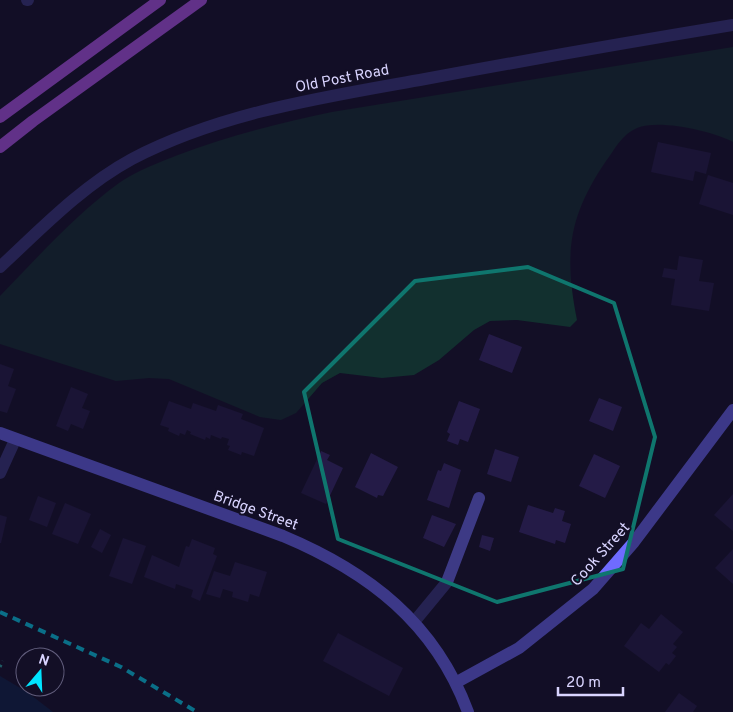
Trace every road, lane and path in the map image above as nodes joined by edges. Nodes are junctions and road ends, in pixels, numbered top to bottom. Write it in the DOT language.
graph roads {
  1 [pos="160,0"];
  2 [pos="201,0"];
  3 [pos="733,25"];
  4 [pos="0,117"];
  5 [pos="0,148"];
  6 [pos="0,267"];
  7 [pos="733,410"];
  8 [pos="0,433"];
  9 [pos="15,440"];
  10 [pos="0,473"];
  11 [pos="479,498"];
  12 [pos="414,622"];
  13 [pos="3,661"];
  14 [pos="0,666"];
  15 [pos="457,682"];
  16 [pos="468,712"];
  1 -- 4 [label="main road"];
  2 -- 5 [label="main road"];
  3 -- 6 [label="street, Old Post Road"];
  7 -- 15 [label="street, Cook Street"];
  8 -- 9 [label="street, Bridge Street"];
  9 -- 10 [label="street"];
  9 -- 12 [label="street, Bridge Street"];
  11 -- 12 [label="street"];
  12 -- 15 [label="street, Bridge Street"];
  13 -- 14 [label="path"];
  15 -- 16 [label="street, Bridge Street"];
}
